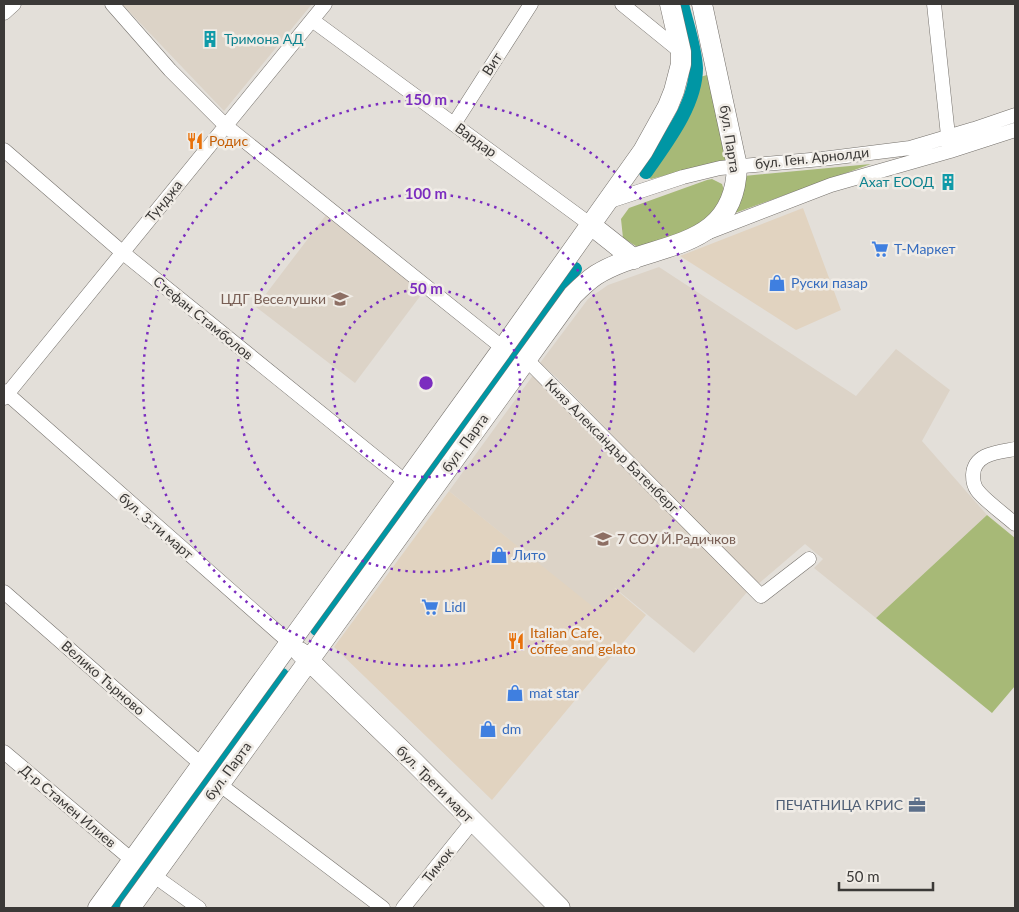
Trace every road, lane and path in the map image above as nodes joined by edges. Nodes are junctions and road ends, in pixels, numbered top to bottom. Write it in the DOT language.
graph roads {
  1 [pos="14,4"];
  2 [pos="112,4"];
  3 [pos="325,4"];
  4 [pos="531,4"];
  5 [pos="622,4"];
  6 [pos="670,4"];
  7 [pos="702,4"];
  8 [pos="934,4"];
  9 [pos="4,13"];
  10 [pos="312,20"];
  11 [pos="681,52"];
  12 [pos="1015,115"];
  13 [pos="454,124"];
  14 [pos="226,126"];
  15 [pos="1015,130"];
  16 [pos="947,138"];
  17 [pos="4,150"];
  18 [pos="950,151"];
  19 [pos="737,166"];
  20 [pos="608,202"];
  21 [pos="591,225"];
  22 [pos="701,235"];
  23 [pos="616,243"];
  24 [pos="122,252"];
  25 [pos="634,259"];
  26 [pos="503,348"];
  27 [pos="526,359"];
  28 [pos="5,394"];
  29 [pos="1015,449"];
  30 [pos="406,482"];
  31 [pos="1015,524"];
  32 [pos="809,559"];
  33 [pos="4,592"];
  34 [pos="289,642"];
  35 [pos="308,661"];
  36 [pos="4,752"];
  37 [pos="201,764"];
  38 [pos="219,784"];
  39 [pos="473,821"];
  40 [pos="132,860"];
  41 [pos="154,875"];
  42 [pos="98,908"];
  43 [pos="130,908"];
  44 [pos="199,908"];
  45 [pos="383,908"];
  46 [pos="403,908"];
  47 [pos="560,908"];
  1 -- 9 [label="street"];
  2 -- 14 [label="street"];
  3 -- 10 [label="street, Тунджа"];
  4 -- 13 [label="street, Вит"];
  5 -- 11 [label="street"];
  6 -- 11 [label="main road, бул. Парта"];
  7 -- 19 [label="main road, бул. Парта"];
  8 -- 16 [label="street"];
  10 -- 13 [label="street, Вардар"];
  10 -- 14 [label="street, Тунджа"];
  11 -- 20 [label="main road, бул. Парта"];
  12 -- 16 [label="street, бул. Ген. Арнолди"];
  13 -- 21 [label="street, Вардар"];
  14 -- 24 [label="street, Тунджа"];
  14 -- 26 [label="street"];
  15 -- 18 [label="street, бул. Ген. Арнолди"];
  16 -- 18 [label="street"];
  16 -- 19 [label="street, бул. Ген. Арнолди"];
  17 -- 24 [label="street, Стефан Стамболов"];
  18 -- 22 [label="street, бул. Ген. Арнолди"];
  19 -- 20 [label="street, бул. Ген. Арнолди"];
  19 -- 22 [label="main road, бул. Парта"];
  20 -- 21 [label="main road, бул. Парта"];
  20 -- 23 [label="main road"];
  21 -- 23 [label="main road"];
  21 -- 26 [label="main road, бул. Парта"];
  22 -- 25 [label="main road, бул. Парта"];
  23 -- 25 [label="main road"];
  24 -- 28 [label="street, Тунджа"];
  24 -- 30 [label="street, Стефан Стамболов"];
  25 -- 27 [label="main road, бул. Парта"];
  26 -- 30 [label="main road, бул. Парта"];
  27 -- 32 [label="street, Княз Александър Батенберг"];
  27 -- 35 [label="main road, бул. Парта"];
  28 -- 34 [label="street, бул. 3-ти март"];
  29 -- 31 [label="street"];
  30 -- 34 [label="main road, бул. Парта"];
  33 -- 37 [label="street, Велико Търново"];
  34 -- 35 [label="main road, бул. 3-ти март"];
  34 -- 37 [label="main road, бул. Парта"];
  35 -- 38 [label="main road, бул. Парта"];
  35 -- 39 [label="main road, бул. Трети март"];
  36 -- 40 [label="street, Д-р Стамен Илиев"];
  37 -- 40 [label="main road, бул. Парта"];
  38 -- 41 [label="main road, бул. Парта"];
  38 -- 45 [label="street"];
  39 -- 46 [label="street, Тимок"];
  39 -- 47 [label="main road, бул. Трети март"];
  40 -- 42 [label="main road, бул. Парта"];
  41 -- 43 [label="main road, бул. Парта"];
  41 -- 44 [label="street"];
}
